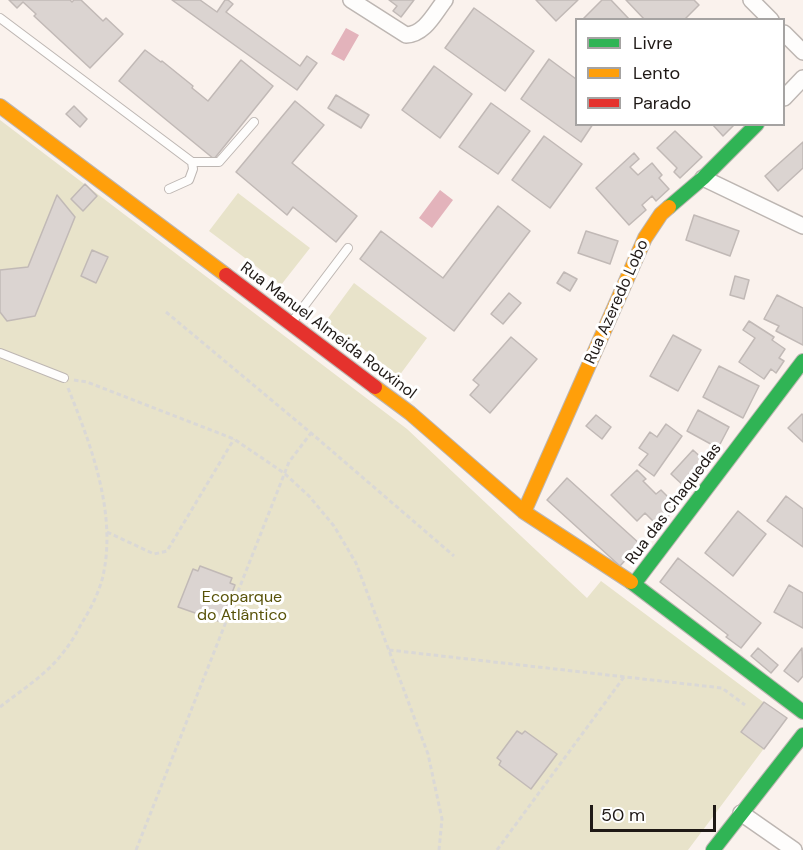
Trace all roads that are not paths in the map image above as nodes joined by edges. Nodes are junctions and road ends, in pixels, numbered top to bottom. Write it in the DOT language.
graph roads {
  1 [pos="351,0"];
  2 [pos="445,0"];
  3 [pos="751,0"];
  4 [pos="0,18"];
  5 [pos="769,18"];
  6 [pos="785,35"];
  7 [pos="803,52"];
  8 [pos="803,78"];
  9 [pos="785,96"];
  10 [pos="0,106"];
  11 [pos="254,122"];
  12 [pos="755,126"];
  13 [pos="192,162"];
  14 [pos="703,178"];
  15 [pos="169,189"];
  16 [pos="803,226"];
  17 [pos="348,248"];
  18 [pos="291,324"];
  19 [pos="0,353"];
  20 [pos="803,361"];
  21 [pos="64,378"];
  22 [pos="524,512"];
  23 [pos="634,584"];
  24 [pos="803,712"];
  25 [pos="803,735"];
  26 [pos="741,813"];
  27 [pos="713,850"];
  28 [pos="794,850"];
  1 -- 2 [label="street"];
  3 -- 5 [label="street"];
  4 -- 13 [label="lane"];
  6 -- 7 [label="street"];
  8 -- 9 [label="street"];
  10 -- 18 [label="street, Rua Manuel Almeida Rouxinol"];
  11 -- 13 [label="lane"];
  12 -- 14 [label="street, Rua Azeredo Lobo"];
  13 -- 15 [label="lane"];
  14 -- 16 [label="street"];
  14 -- 22 [label="street, Rua Azeredo Lobo"];
  17 -- 18 [label="lane"];
  18 -- 22 [label="street, Rua Manuel Almeida Rouxinol"];
  19 -- 21 [label="lane"];
  20 -- 23 [label="street, Rua das Chaquedas"];
  22 -- 23 [label="street, Rua Manuel Almeida Rouxinol"];
  23 -- 24 [label="street, Rua das Chaquedas"];
  25 -- 26 [label="street"];
  26 -- 27 [label="street"];
  26 -- 28 [label="street"];
}
